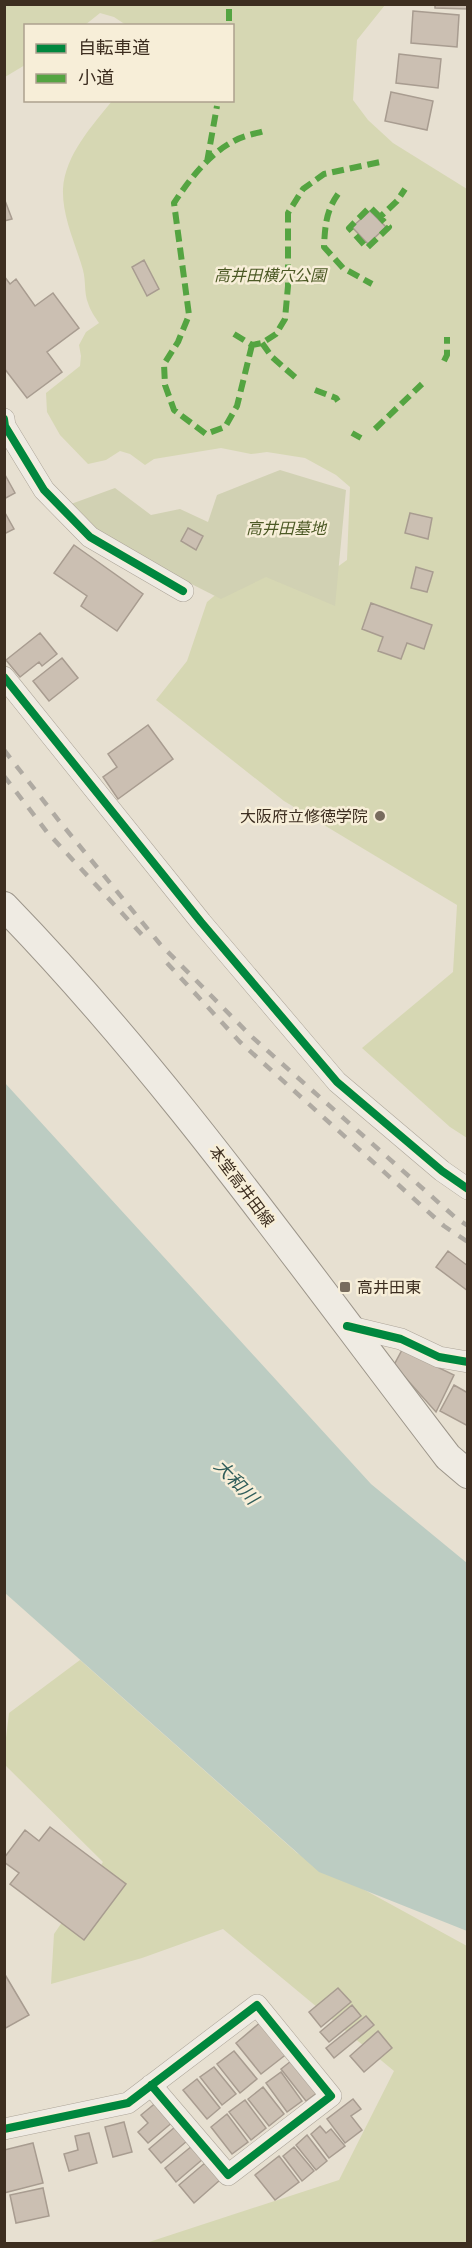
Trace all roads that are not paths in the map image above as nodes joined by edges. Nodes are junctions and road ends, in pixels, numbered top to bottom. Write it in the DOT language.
graph roads {
  1 [pos="4,420"];
  2 [pos="183,591"];
  3 [pos="4,677"];
  4 [pos="4,906"];
  5 [pos="468,1190"];
  6 [pos="347,1326"];
  7 [pos="468,1362"];
  8 [pos="468,1474"];
  9 [pos="151,2085"];
  10 [pos="4,2129"];
  1 -- 2 [label="street"];
  3 -- 5 [label="street"];
  4 -- 6 [label="main road, 本堂高井田線"];
  6 -- 7 [label="street"];
  6 -- 8 [label="main road, 本堂高井田線"];
  9 -- 9 [label="street"];
  9 -- 10 [label="street"];
}
